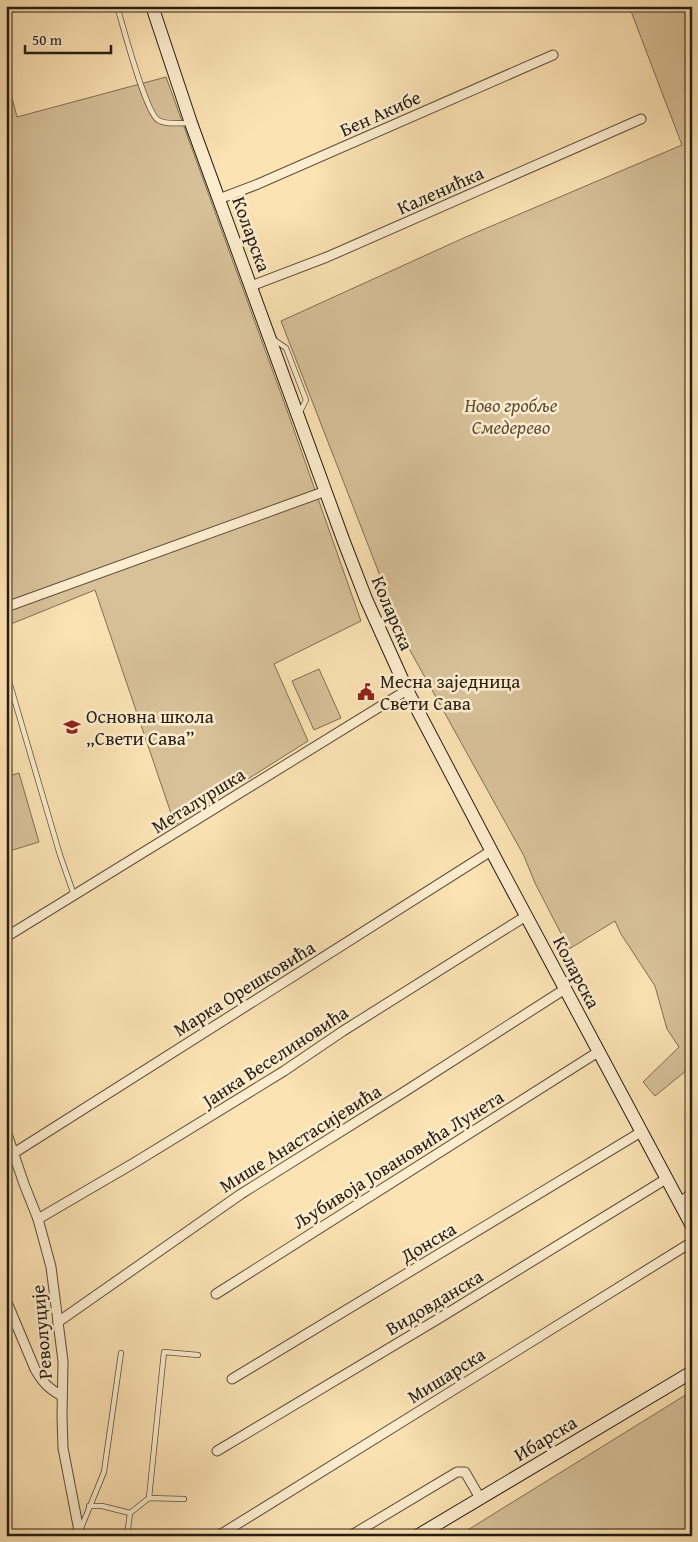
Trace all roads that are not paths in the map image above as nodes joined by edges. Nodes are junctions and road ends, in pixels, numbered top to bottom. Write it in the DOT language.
graph roads {
  1 [pos="117,6"];
  2 [pos="152,6"];
  3 [pos="553,55"];
  4 [pos="641,119"];
  5 [pos="192,123"];
  6 [pos="219,199"];
  7 [pos="251,286"];
  8 [pos="326,491"];
  9 [pos="6,608"];
  10 [pos="6,671"];
  11 [pos="407,690"];
  12 [pos="491,851"];
  13 [pos="74,896"];
  14 [pos="526,916"];
  15 [pos="6,937"];
  16 [pos="565,989"];
  17 [pos="598,1052"];
  18 [pos="6,1131"];
  19 [pos="641,1132"];
  20 [pos="14,1153"];
  21 [pos="666,1179"];
  22 [pos="692,1193"];
  23 [pos="679,1203"];
  24 [pos="38,1219"];
  25 [pos="692,1226"];
  26 [pos="692,1242"];
  27 [pos="216,1294"];
  28 [pos="6,1300"];
  29 [pos="58,1322"];
  30 [pos="121,1353"];
  31 [pos="198,1354"];
  32 [pos="692,1372"];
  33 [pos="232,1379"];
  34 [pos="62,1396"];
  35 [pos="218,1451"];
  36 [pos="149,1498"];
  37 [pos="480,1498"];
  38 [pos="184,1499"];
  39 [pos="90,1506"];
  40 [pos="130,1512"];
  41 [pos="80,1533"];
  42 [pos="127,1536"];
  43 [pos="218,1536"];
  44 [pos="350,1536"];
  45 [pos="417,1536"];
  1 -- 5 [label="lane"];
  2 -- 5 [label="main road, Коларска"];
  3 -- 6 [label="street, Бен Акибе"];
  4 -- 7 [label="street, Каленићка"];
  5 -- 6 [label="main road, Коларска"];
  6 -- 7 [label="main road, Коларска"];
  7 -- 8 [label="main road, Коларска"];
  8 -- 9 [label="street"];
  8 -- 11 [label="main road, Коларска"];
  10 -- 13 [label="lane"];
  11 -- 12 [label="main road, Коларска"];
  11 -- 13 [label="street, Металуршка"];
  12 -- 14 [label="main road, Коларска"];
  12 -- 20 [label="street, Марка Орешковића"];
  13 -- 15 [label="street, Металуршка"];
  14 -- 16 [label="main road, Коларска"];
  14 -- 24 [label="street, Јанка Веселиновића"];
  16 -- 17 [label="main road, Коларска"];
  16 -- 29 [label="street, Мише Анастасијевића"];
  17 -- 19 [label="main road, Коларска"];
  17 -- 27 [label="street, Љубивоја Јовановића Лунета"];
  18 -- 20 [label="street, Револуције"];
  19 -- 21 [label="main road, Коларска"];
  19 -- 33 [label="street, Донска"];
  20 -- 24 [label="street, Револуције"];
  21 -- 23 [label="main road, Коларска"];
  21 -- 35 [label="street, Видовданска"];
  22 -- 23 [label="street"];
  23 -- 25 [label="main road, Коларска"];
  24 -- 29 [label="street, Револуције"];
  26 -- 43 [label="street, Мишарска"];
  28 -- 34 [label="street"];
  29 -- 34 [label="street, Револуције"];
  30 -- 39 [label="lane"];
  31 -- 36 [label="lane"];
  32 -- 37 [label="main road, Ибарска"];
  34 -- 41 [label="street, Револуције"];
  36 -- 38 [label="lane"];
  36 -- 40 [label="lane"];
  37 -- 44 [label="street"];
  37 -- 45 [label="main road, Ибарска"];
  39 -- 40 [label="lane"];
  39 -- 41 [label="lane"];
  40 -- 42 [label="lane"];
}
